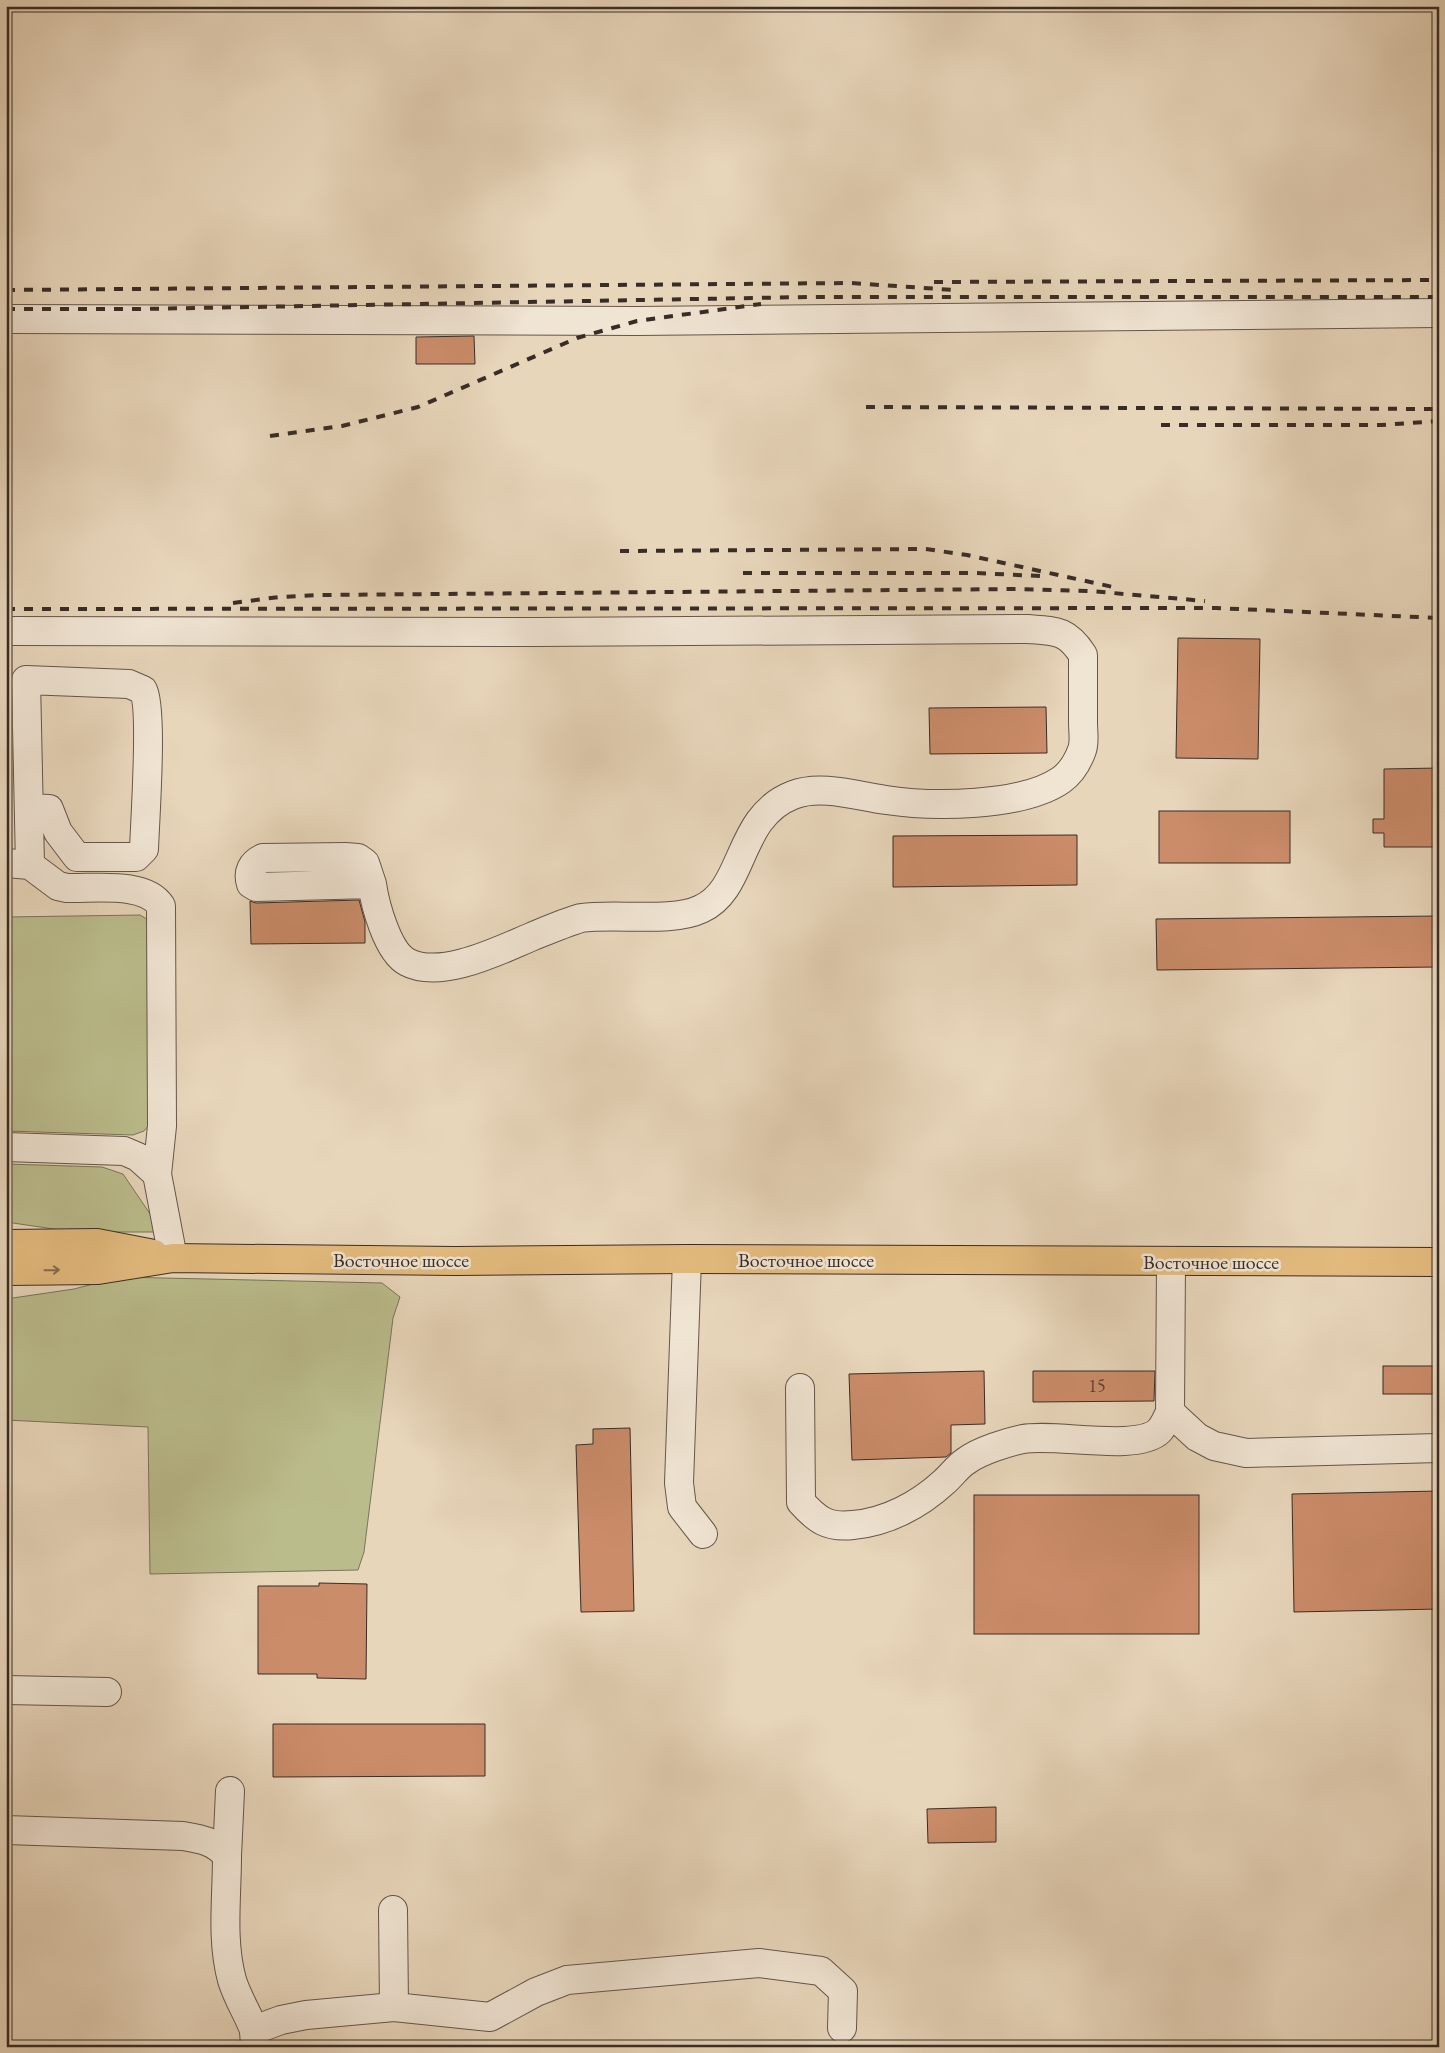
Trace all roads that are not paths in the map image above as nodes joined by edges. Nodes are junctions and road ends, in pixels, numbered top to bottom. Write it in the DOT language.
graph roads {
  1 [pos="1439,313"];
  2 [pos="6,319"];
  3 [pos="6,631"];
  4 [pos="29,808"];
  5 [pos="18,864"];
  6 [pos="372,884"];
  7 [pos="6,1147"];
  8 [pos="157,1174"];
  9 [pos="6,1234"];
  10 [pos="6,1244"];
  11 [pos="66,1244"];
  12 [pos="173,1258"];
  13 [pos="687,1259"];
  14 [pos="1172,1262"];
  15 [pos="1439,1262"];
  16 [pos="6,1271"];
  17 [pos="800,1388"];
  18 [pos="1170,1412"];
  19 [pos="1439,1448"];
  20 [pos="703,1534"];
  21 [pos="6,1690"];
  22 [pos="107,1692"];
  23 [pos="230,1791"];
  24 [pos="6,1830"];
  25 [pos="227,1856"];
  26 [pos="392,1910"];
  27 [pos="394,2007"];
  28 [pos="842,2028"];
  29 [pos="255,2039"];
  1 -- 2 [label="lane"];
  3 -- 6 [label="lane"];
  4 -- 4 [label="lane"];
  4 -- 5 [label="lane"];
  5 -- 8 [label="lane"];
  7 -- 8 [label="lane"];
  8 -- 12 [label="lane"];
  9 -- 11 [label="lane"];
  10 -- 11 [label="main road, Восточное шоссе"];
  11 -- 12 [label="main road, Восточное шоссе"];
  12 -- 13 [label="main road, Восточное шоссе"];
  16 -- 12 [label="main road, Восточное шоссе, one-way"];
  13 -- 14 [label="main road, Восточное шоссе"];
  13 -- 20 [label="lane"];
  14 -- 15 [label="main road, Восточное шоссе"];
  14 -- 18 [label="lane"];
  17 -- 18 [label="lane"];
  18 -- 19 [label="lane"];
  21 -- 22 [label="lane"];
  23 -- 25 [label="lane"];
  24 -- 25 [label="lane"];
  25 -- 29 [label="lane"];
  26 -- 27 [label="lane"];
  27 -- 28 [label="lane"];
  27 -- 29 [label="lane"];
}
